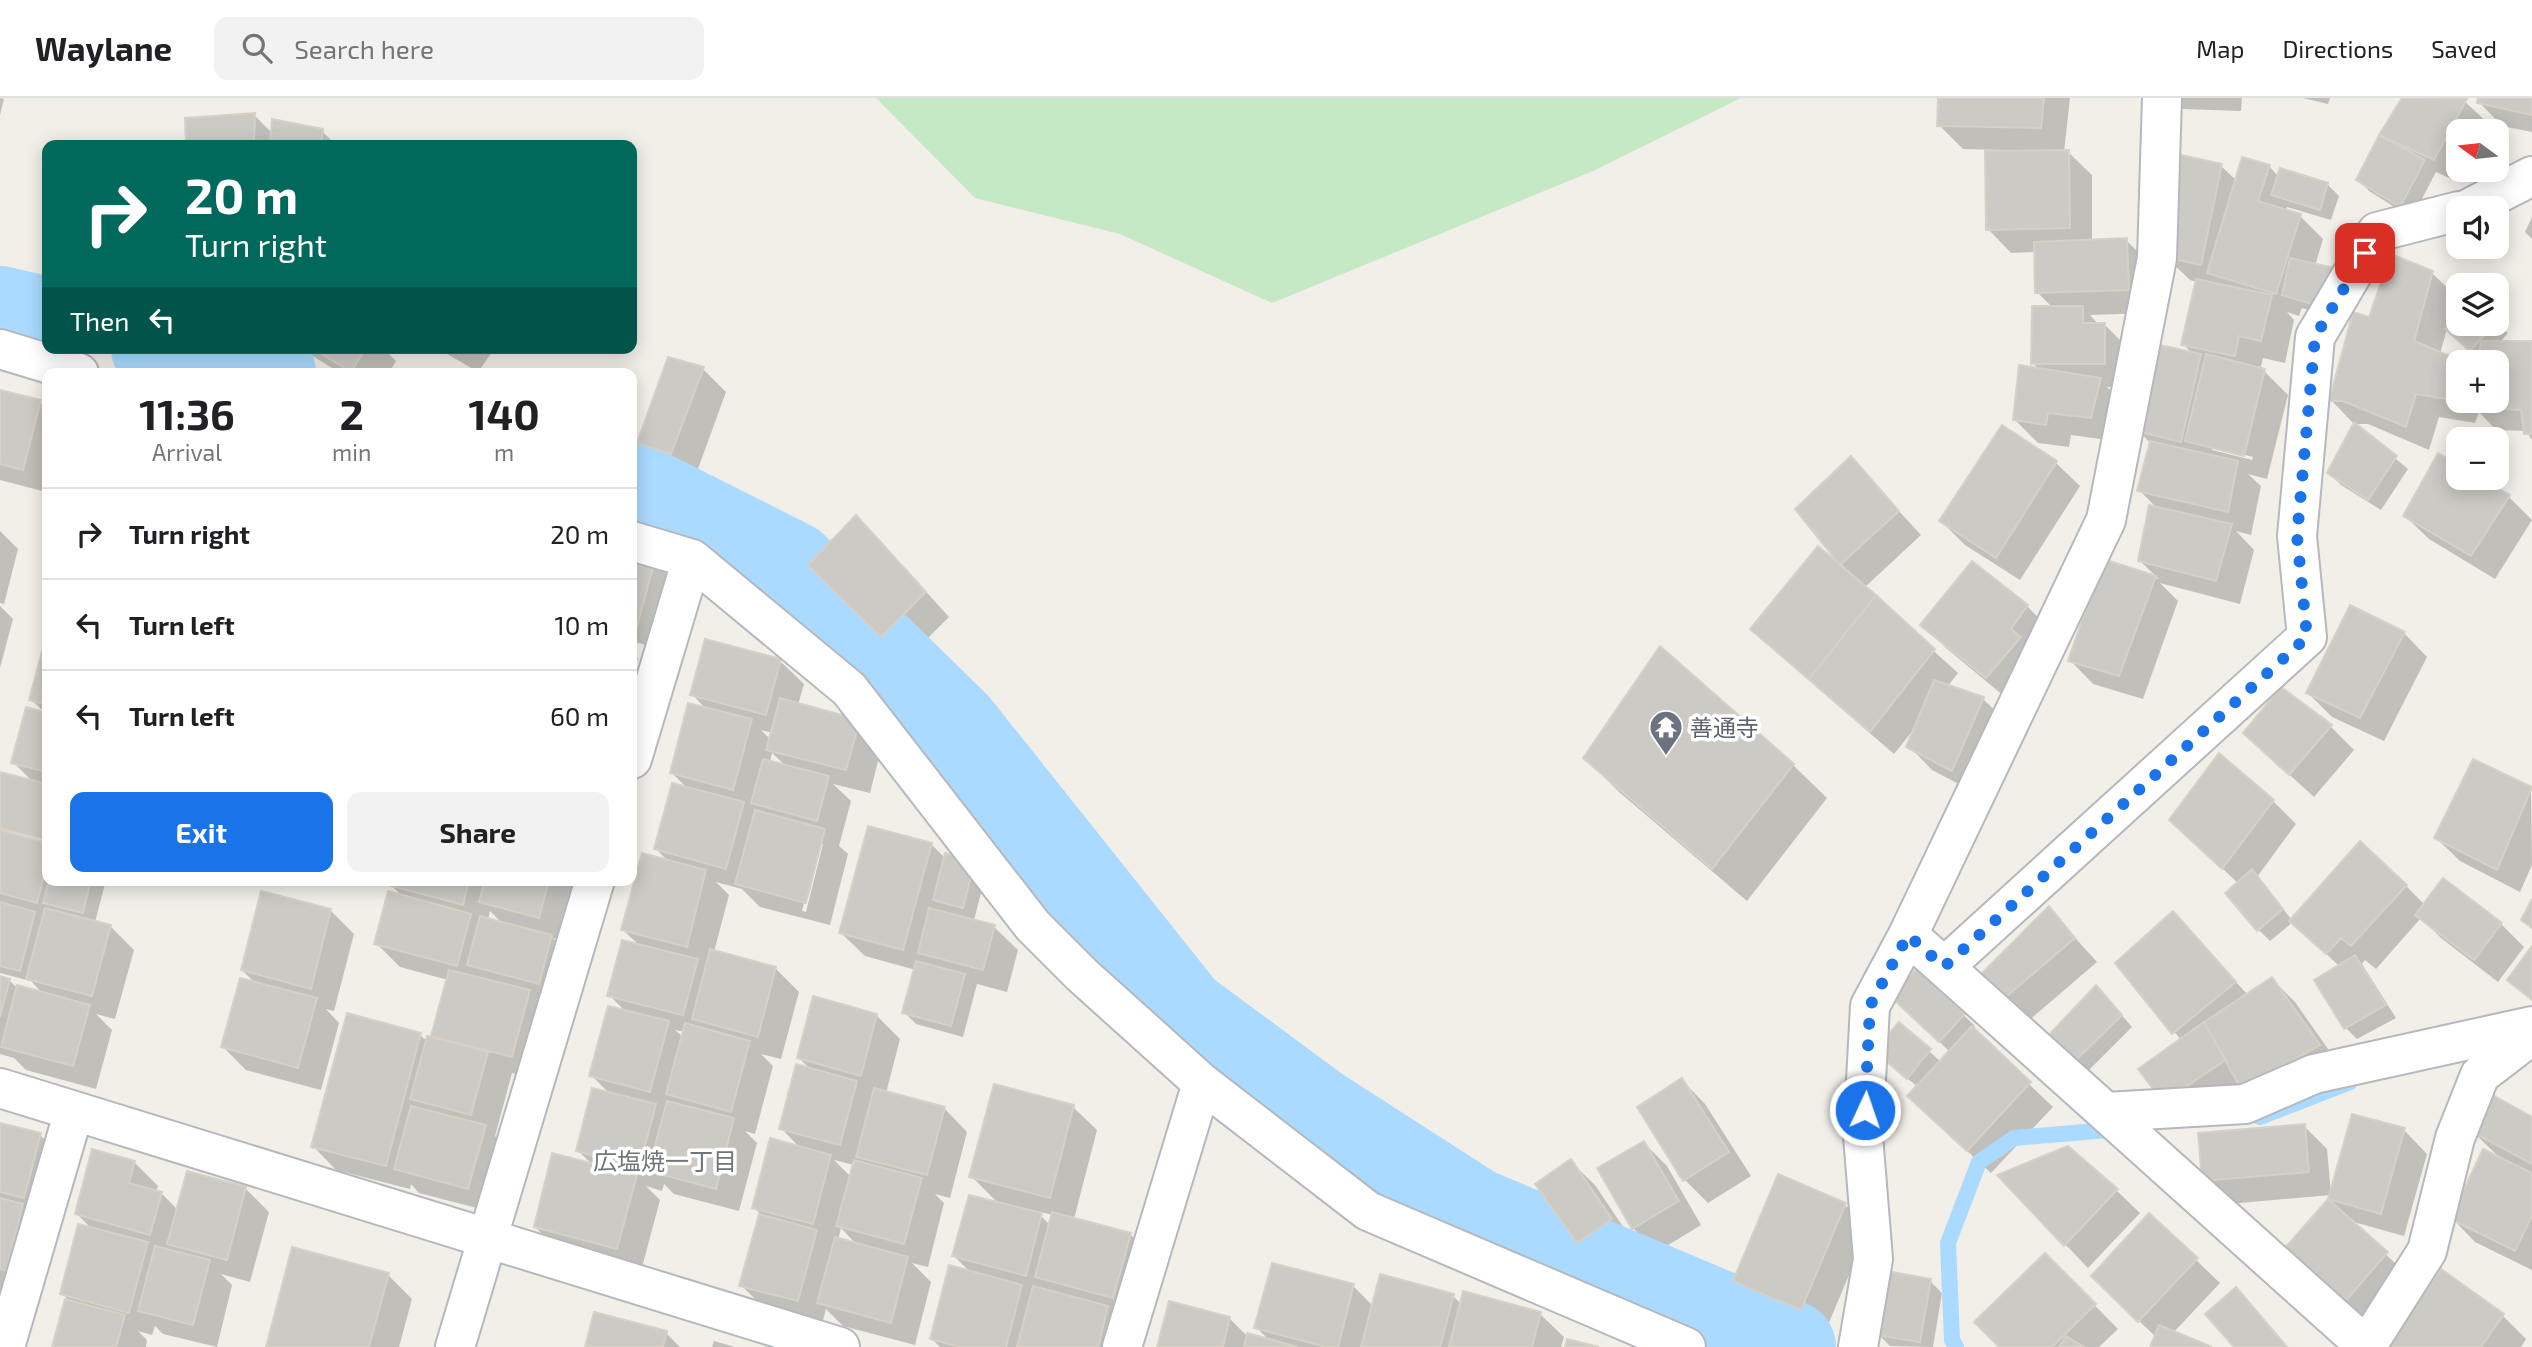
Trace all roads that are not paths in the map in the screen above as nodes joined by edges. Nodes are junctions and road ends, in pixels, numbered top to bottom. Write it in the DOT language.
graph roads {
  1 [pos="2162,98"];
  2 [pos="2532,176"];
  3 [pos="2493,196"];
  4 [pos="2446,214"];
  5 [pos="0,349"];
  6 [pos="63,368"];
  7 [pos="637,542"];
  8 [pos="692,559"];
  9 [pos="637,742"];
  10 [pos="593,886"];
  11 [pos="1908,935"];
  12 [pos="1944,967"];
  13 [pos="2532,1026"];
  14 [pos="2532,1035"];
  15 [pos="1202,1083"];
  16 [pos="0,1088"];
  17 [pos="74,1111"];
  18 [pos="2106,1112"];
  19 [pos="488,1237"];
  20 [pos="5,1347"];
  21 [pos="455,1347"];
  22 [pos="840,1347"];
  23 [pos="1122,1347"];
  24 [pos="1686,1347"];
  25 [pos="1858,1347"];
  26 [pos="2366,1347"];
  1 -- 11 [label="street"];
  2 -- 3 [label="street"];
  4 -- 12 [label="street"];
  5 -- 6 [label="street"];
  7 -- 8 [label="street"];
  8 -- 9 [label="street"];
  8 -- 15 [label="street"];
  10 -- 19 [label="street"];
  11 -- 12 [label="street"];
  11 -- 25 [label="street"];
  12 -- 18 [label="street"];
  13 -- 18 [label="street"];
  14 -- 26 [label="street"];
  15 -- 23 [label="street"];
  15 -- 24 [label="street"];
  16 -- 17 [label="street"];
  17 -- 19 [label="street"];
  17 -- 20 [label="street"];
  18 -- 26 [label="street"];
  19 -- 21 [label="street"];
  19 -- 22 [label="street"];
}
